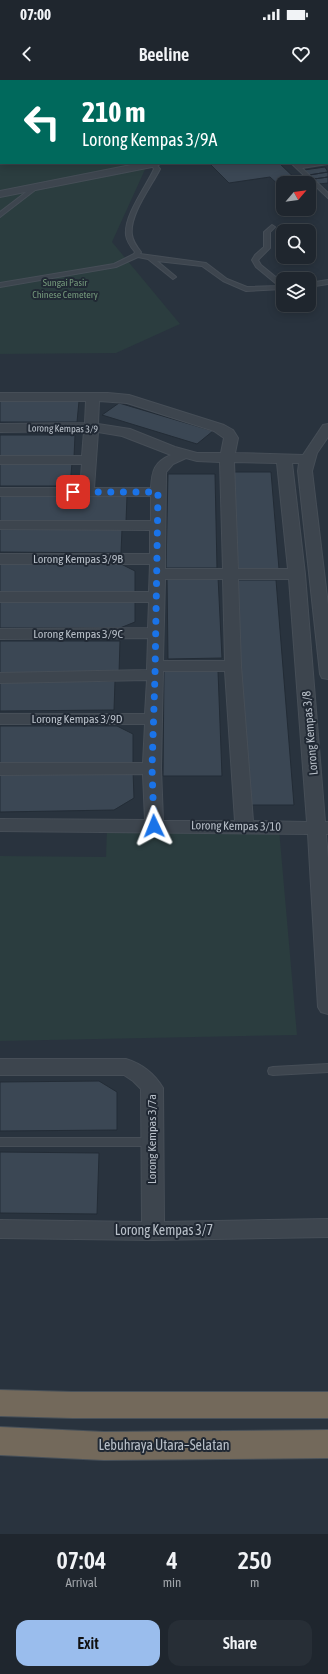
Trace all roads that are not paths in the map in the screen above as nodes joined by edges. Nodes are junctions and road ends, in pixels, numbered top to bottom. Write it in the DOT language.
graph roads {
  1 [pos="155,164"];
  2 [pos="312,164"];
  3 [pos="297,165"];
  4 [pos="36,187"];
  5 [pos="0,194"];
  6 [pos="328,196"];
  7 [pos="0,215"];
  8 [pos="272,227"];
  9 [pos="137,255"];
  10 [pos="150,258"];
  11 [pos="173,277"];
  12 [pos="276,280"];
  13 [pos="328,282"];
  14 [pos="316,284"];
  15 [pos="0,285"];
  16 [pos="276,287"];
  17 [pos="0,397"];
  18 [pos="94,397"];
  19 [pos="92,427"];
  20 [pos="0,428"];
  21 [pos="328,428"];
  22 [pos="177,452"];
  23 [pos="227,458"];
  24 [pos="284,459"];
  25 [pos="0,460"];
  26 [pos="90,460"];
  27 [pos="306,460"];
  28 [pos="0,492"];
  29 [pos="87,492"];
  30 [pos="158,492"];
  31 [pos="0,525"];
  32 [pos="158,526"];
  33 [pos="0,559"];
  34 [pos="157,566"];
  35 [pos="231,574"];
  36 [pos="297,574"];
  37 [pos="323,583"];
  38 [pos="0,597"];
  39 [pos="156,597"];
  40 [pos="155,633"];
  41 [pos="0,634"];
  42 [pos="233,666"];
  43 [pos="155,671"];
  44 [pos="328,674"];
  45 [pos="0,678"];
  46 [pos="0,719"];
  47 [pos="154,719"];
  48 [pos="152,768"];
  49 [pos="0,769"];
  50 [pos="0,824"];
  51 [pos="154,826"];
  52 [pos="244,826"];
  53 [pos="323,828"];
  54 [pos="328,1007"];
  55 [pos="0,1067"];
  56 [pos="328,1068"];
  57 [pos="273,1071"];
  58 [pos="0,1142"];
  59 [pos="152,1142"];
  60 [pos="328,1228"];
  61 [pos="0,1229"];
  62 [pos="153,1231"];
  63 [pos="0,1403"];
  64 [pos="328,1405"];
  65 [pos="0,1441"];
  66 [pos="328,1444"];
  1 -- 4 [label="street"];
  1 -- 9 [label="lane"];
  2 -- 3 [label="lane"];
  3 -- 6 [label="lane"];
  4 -- 5 [label="street"];
  4 -- 7 [label="lane"];
  8 -- 12 [label="lane"];
  9 -- 10 [label="lane"];
  9 -- 15 [label="lane"];
  10 -- 11 [label="lane"];
  10 -- 16 [label="lane"];
  13 -- 14 [label="lane"];
  17 -- 18 [label="street"];
  18 -- 19 [label="street"];
  18 -- 23 [label="street"];
  19 -- 20 [label="street, Lorong Kempas 3/9"];
  19 -- 22 [label="street, Lorong Kempas 3/9"];
  19 -- 26 [label="street"];
  21 -- 27 [label="street"];
  22 -- 23 [label="street"];
  22 -- 30 [label="street"];
  23 -- 24 [label="street"];
  23 -- 35 [label="street"];
  24 -- 27 [label="street"];
  24 -- 36 [label="street, Lorong Kempas 3/8"];
  25 -- 26 [label="street"];
  26 -- 29 [label="street"];
  27 -- 37 [label="street"];
  28 -- 29 [label="street"];
  29 -- 30 [label="street"];
  30 -- 32 [label="street"];
  31 -- 32 [label="street"];
  32 -- 34 [label="street"];
  33 -- 34 [label="street, Lorong Kempas 3/9B"];
  34 -- 35 [label="street, Lorong Kempas 3/9B"];
  34 -- 39 [label="street"];
  35 -- 36 [label="street, Lorong Kempas 3/9B"];
  35 -- 42 [label="street"];
  36 -- 53 [label="street, Lorong Kempas 3/8"];
  37 -- 44 [label="street"];
  38 -- 39 [label="street"];
  39 -- 40 [label="street"];
  40 -- 41 [label="street, Lorong Kempas 3/9C"];
  40 -- 43 [label="street"];
  42 -- 43 [label="street"];
  42 -- 52 [label="street"];
  43 -- 45 [label="street"];
  43 -- 47 [label="street"];
  46 -- 47 [label="street, Lorong Kempas 3/9D"];
  47 -- 48 [label="street"];
  48 -- 49 [label="street"];
  48 -- 51 [label="street"];
  50 -- 51 [label="street, Lorong Kempas 3/10"];
  51 -- 52 [label="street, Lorong Kempas 3/10"];
  52 -- 53 [label="street, Lorong Kempas 3/10"];
  53 -- 54 [label="street, Lorong Kempas 3/8"];
  55 -- 59 [label="street, Lorong Kempas 3/7a"];
  56 -- 57 [label="lane"];
  58 -- 59 [label="lane"];
  59 -- 62 [label="street, Lorong Kempas 3/7a"];
  60 -- 62 [label="street, Lorong Kempas 3/7"];
  61 -- 62 [label="street, Lorong Kempas 3/7"];
  63 -- 64 [label="highway"];
  65 -- 66 [label="highway, Lebuhraya Utara–Selatan"];
}
